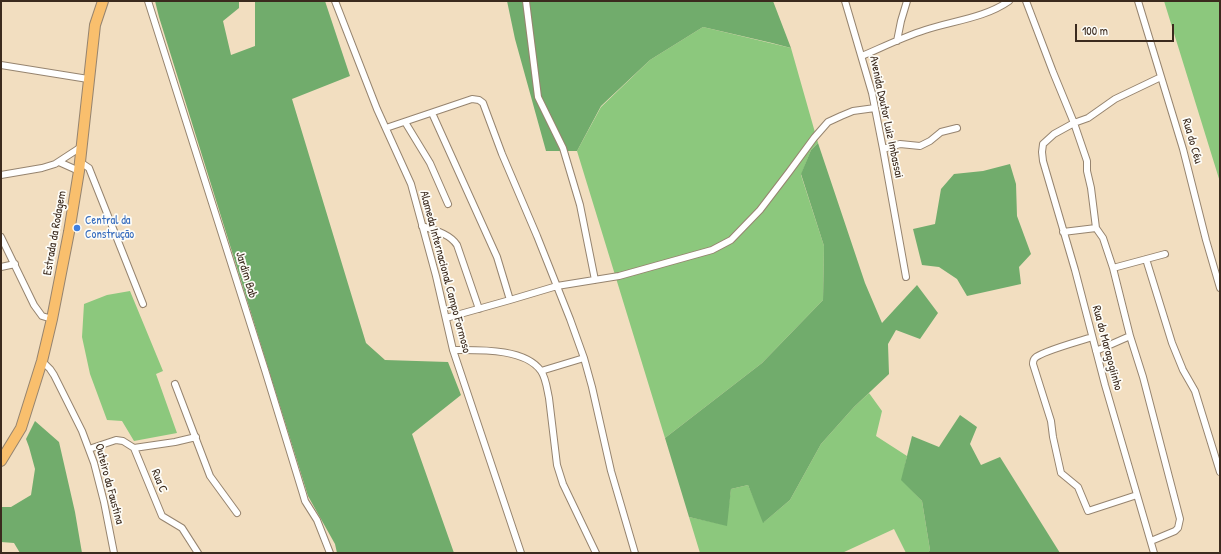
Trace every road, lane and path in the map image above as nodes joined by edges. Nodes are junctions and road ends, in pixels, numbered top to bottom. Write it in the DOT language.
graph roads {
  1 [pos="103,1"];
  2 [pos="148,1"];
  3 [pos="335,1"];
  4 [pos="526,1"];
  5 [pos="845,1"];
  6 [pos="907,1"];
  7 [pos="1009,1"];
  8 [pos="1026,1"];
  9 [pos="1138,1"];
  10 [pos="897,40"];
  11 [pos="862,56"];
  12 [pos="1,65"];
  13 [pos="1161,76"];
  14 [pos="88,79"];
  15 [pos="875,108"];
  16 [pos="432,113"];
  17 [pos="405,122"];
  18 [pos="1074,123"];
  19 [pos="386,128"];
  20 [pos="957,128"];
  21 [pos="81,147"];
  22 [pos="883,149"];
  23 [pos="59,162"];
  24 [pos="79,167"];
  25 [pos="1,175"];
  26 [pos="448,204"];
  27 [pos="422,226"];
  28 [pos="1096,228"];
  29 [pos="1064,232"];
  30 [pos="1,238"];
  31 [pos="1165,254"];
  32 [pos="1146,259"];
  33 [pos="15,264"];
  34 [pos="1,267"];
  35 [pos="1113,268"];
  36 [pos="906,278"];
  37 [pos="595,280"];
  38 [pos="557,286"];
  39 [pos="1220,288"];
  40 [pos="510,300"];
  41 [pos="143,304"];
  42 [pos="479,309"];
  43 [pos="446,318"];
  44 [pos="52,319"];
  45 [pos="1130,336"];
  46 [pos="1092,337"];
  47 [pos="454,350"];
  48 [pos="1096,351"];
  49 [pos="584,358"];
  50 [pos="42,361"];
  51 [pos="541,371"];
  52 [pos="175,384"];
  53 [pos="196,437"];
  54 [pos="89,448"];
  55 [pos="134,448"];
  56 [pos="1,462"];
  57 [pos="1220,472"];
  58 [pos="1137,495"];
  59 [pos="237,513"];
  60 [pos="1151,541"];
  61 [pos="114,553"];
  62 [pos="198,553"];
  63 [pos="330,553"];
  64 [pos="522,553"];
  65 [pos="596,553"];
  66 [pos="634,553"];
  67 [pos="1154,553"];
  1 -- 14 [label="main road, Estrada da Rodagem"];
  2 -- 63 [label="street, Jardim Bab"];
  3 -- 19 [label="street, Alameda Internacional Campo Formoso"];
  4 -- 37 [label="street"];
  5 -- 11 [label="street, Avenida Doutor Luiz Imbassai"];
  6 -- 10 [label="street"];
  7 -- 10 [label="street"];
  8 -- 18 [label="street"];
  9 -- 13 [label="street, Rua do Céu"];
  10 -- 11 [label="street"];
  11 -- 15 [label="street, Avenida Doutor Luiz Imbassai"];
  12 -- 14 [label="street"];
  13 -- 18 [label="street"];
  13 -- 39 [label="street, Rua do Céu"];
  14 -- 21 [label="main road, Estrada da Rodagem"];
  15 -- 22 [label="street, Avenida Doutor Luiz Imbassai"];
  15 -- 37 [label="street"];
  16 -- 17 [label="street"];
  16 -- 38 [label="street"];
  16 -- 40 [label="street"];
  17 -- 19 [label="street"];
  17 -- 26 [label="street"];
  18 -- 28 [label="street"];
  18 -- 29 [label="street, Rua do Maragogiinho"];
  19 -- 27 [label="street, Alameda Internacional Campo Formoso"];
  20 -- 22 [label="street"];
  21 -- 23 [label="street"];
  21 -- 24 [label="main road, Estrada da Rodagem"];
  22 -- 36 [label="street, Avenida Doutor Luiz Imbassai"];
  23 -- 24 [label="street"];
  23 -- 25 [label="street"];
  24 -- 41 [label="street"];
  24 -- 44 [label="main road, Estrada da Rodagem"];
  27 -- 42 [label="street"];
  27 -- 43 [label="street, Alameda Internacional Campo Formoso"];
  28 -- 29 [label="street"];
  28 -- 35 [label="street"];
  29 -- 46 [label="street, Rua do Maragogiinho"];
  30 -- 33 [label="street"];
  31 -- 32 [label="street"];
  32 -- 35 [label="street"];
  32 -- 57 [label="street"];
  33 -- 34 [label="street"];
  33 -- 44 [label="street"];
  35 -- 45 [label="street"];
  37 -- 38 [label="street"];
  38 -- 40 [label="street"];
  38 -- 49 [label="street"];
  40 -- 42 [label="street"];
  42 -- 43 [label="street"];
  43 -- 47 [label="street, Alameda Internacional Campo Formoso"];
  44 -- 50 [label="main road, Estrada da Rodagem"];
  45 -- 48 [label="street"];
  45 -- 60 [label="street"];
  46 -- 48 [label="street, Rua do Maragogiinho"];
  46 -- 58 [label="street"];
  47 -- 51 [label="street"];
  47 -- 64 [label="street, Alameda Internacional Campo Formoso"];
  48 -- 58 [label="street, Rua do Maragogiinho"];
  49 -- 51 [label="street"];
  49 -- 66 [label="street"];
  50 -- 54 [label="street, Outeiro da Faustina"];
  50 -- 56 [label="main road, Estrada da Rodagem"];
  51 -- 65 [label="street"];
  52 -- 53 [label="street"];
  53 -- 55 [label="street"];
  53 -- 59 [label="street"];
  54 -- 55 [label="street"];
  54 -- 61 [label="street, Outeiro da Faustina"];
  55 -- 62 [label="street, Rua C"];
  58 -- 60 [label="street, Rua do Maragogiinho"];
  60 -- 67 [label="street, Rua do Maragogiinho"];
}
